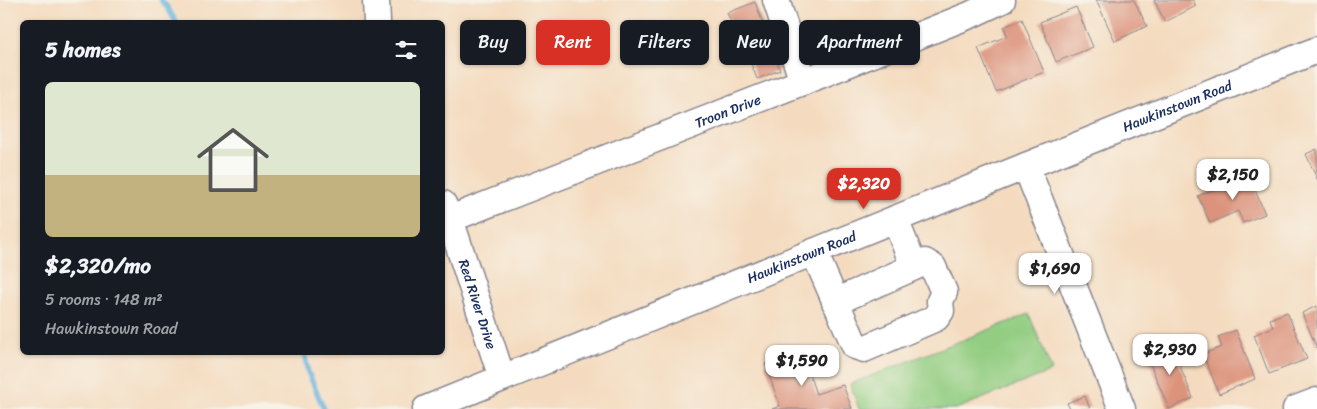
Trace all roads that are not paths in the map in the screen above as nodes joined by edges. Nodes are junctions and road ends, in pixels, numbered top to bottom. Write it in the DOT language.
graph roads {
  1 [pos="376,0"];
  2 [pos="776,0"];
  3 [pos="1002,0"];
  4 [pos="377,20"];
  5 [pos="1317,50"];
  6 [pos="803,82"];
  7 [pos="1026,166"];
  8 [pos="446,211"];
  9 [pos="895,219"];
  10 [pos="814,252"];
  11 [pos="914,267"];
  12 [pos="836,302"];
  13 [pos="502,378"];
  14 [pos="1317,401"];
  15 [pos="426,409"];
  16 [pos="1122,409"];
  17 [pos="1296,409"];
  1 -- 4 [label="street"];
  2 -- 6 [label="street"];
  3 -- 6 [label="street, Troon Drive"];
  5 -- 7 [label="street, Hawkinstown Road"];
  6 -- 8 [label="street, Troon Drive"];
  7 -- 9 [label="street, Hawkinstown Road"];
  7 -- 16 [label="street"];
  8 -- 13 [label="street, Red River Drive"];
  9 -- 10 [label="street, Hawkinstown Road"];
  9 -- 11 [label="street"];
  10 -- 12 [label="street"];
  10 -- 13 [label="street, Hawkinstown Road"];
  11 -- 12 [label="street"];
  11 -- 12 [label="street"];
  13 -- 15 [label="street, Hawkinstown Road"];
  14 -- 17 [label="street"];
}
